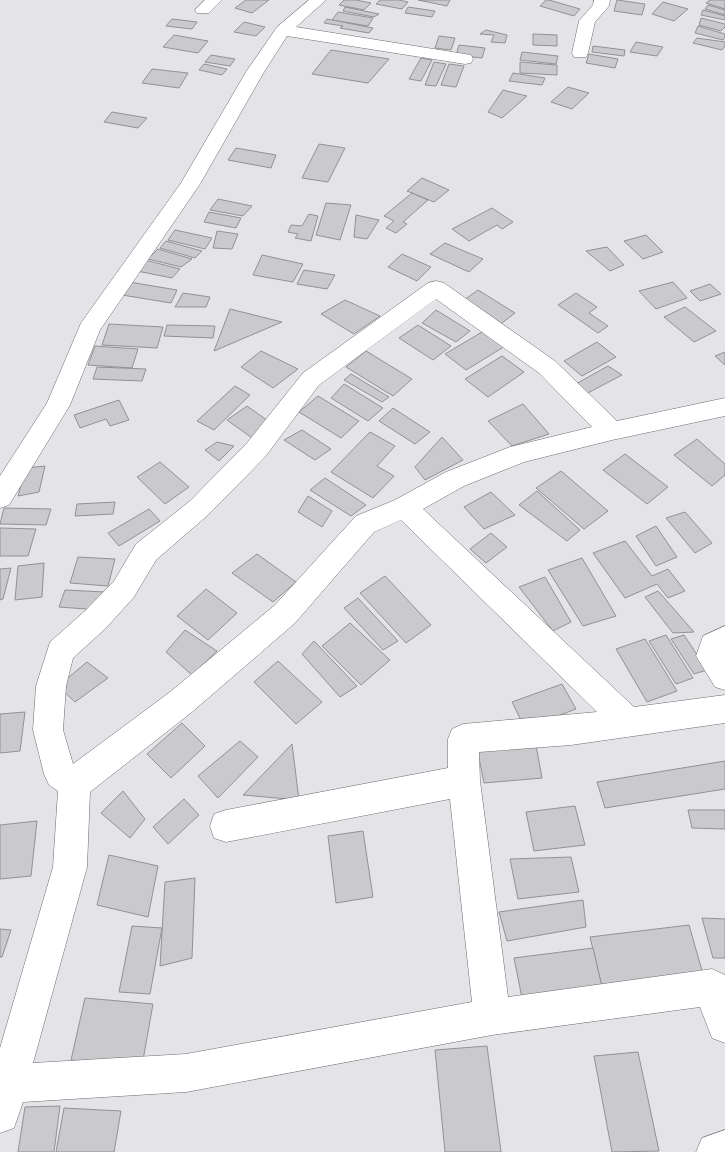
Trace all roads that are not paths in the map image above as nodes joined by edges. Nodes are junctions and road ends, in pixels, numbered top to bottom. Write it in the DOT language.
graph roads {
  1 [pos="318,0"];
  2 [pos="602,0"];
  3 [pos="283,30"];
  4 [pos="580,53"];
  5 [pos="465,59"];
  6 [pos="725,407"];
  7 [pos="612,431"];
  8 [pos="0,498"];
  9 [pos="404,507"];
  10 [pos="725,639"];
  11 [pos="725,677"];
  12 [pos="725,709"];
  13 [pos="629,722"];
  14 [pos="464,782"];
  15 [pos="74,784"];
  16 [pos="226,826"];
  17 [pos="492,1017"];
  18 [pos="725,1025"];
  19 [pos="4,1099"];
  20 [pos="725,1150"];
  21 [pos="716,1152"];
  1 -- 3 [label="street"];
  2 -- 4 [label="street"];
  3 -- 5 [label="street"];
  3 -- 8 [label="street"];
  6 -- 7 [label="street"];
  7 -- 9 [label="street"];
  7 -- 15 [label="street"];
  9 -- 13 [label="street"];
  9 -- 15 [label="street"];
  10 -- 11 [label="street"];
  12 -- 13 [label="street"];
  13 -- 14 [label="street"];
  14 -- 16 [label="street"];
  14 -- 17 [label="street"];
  15 -- 19 [label="street"];
  17 -- 18 [label="street"];
  17 -- 19 [label="street"];
  20 -- 21 [label="street"];
}
